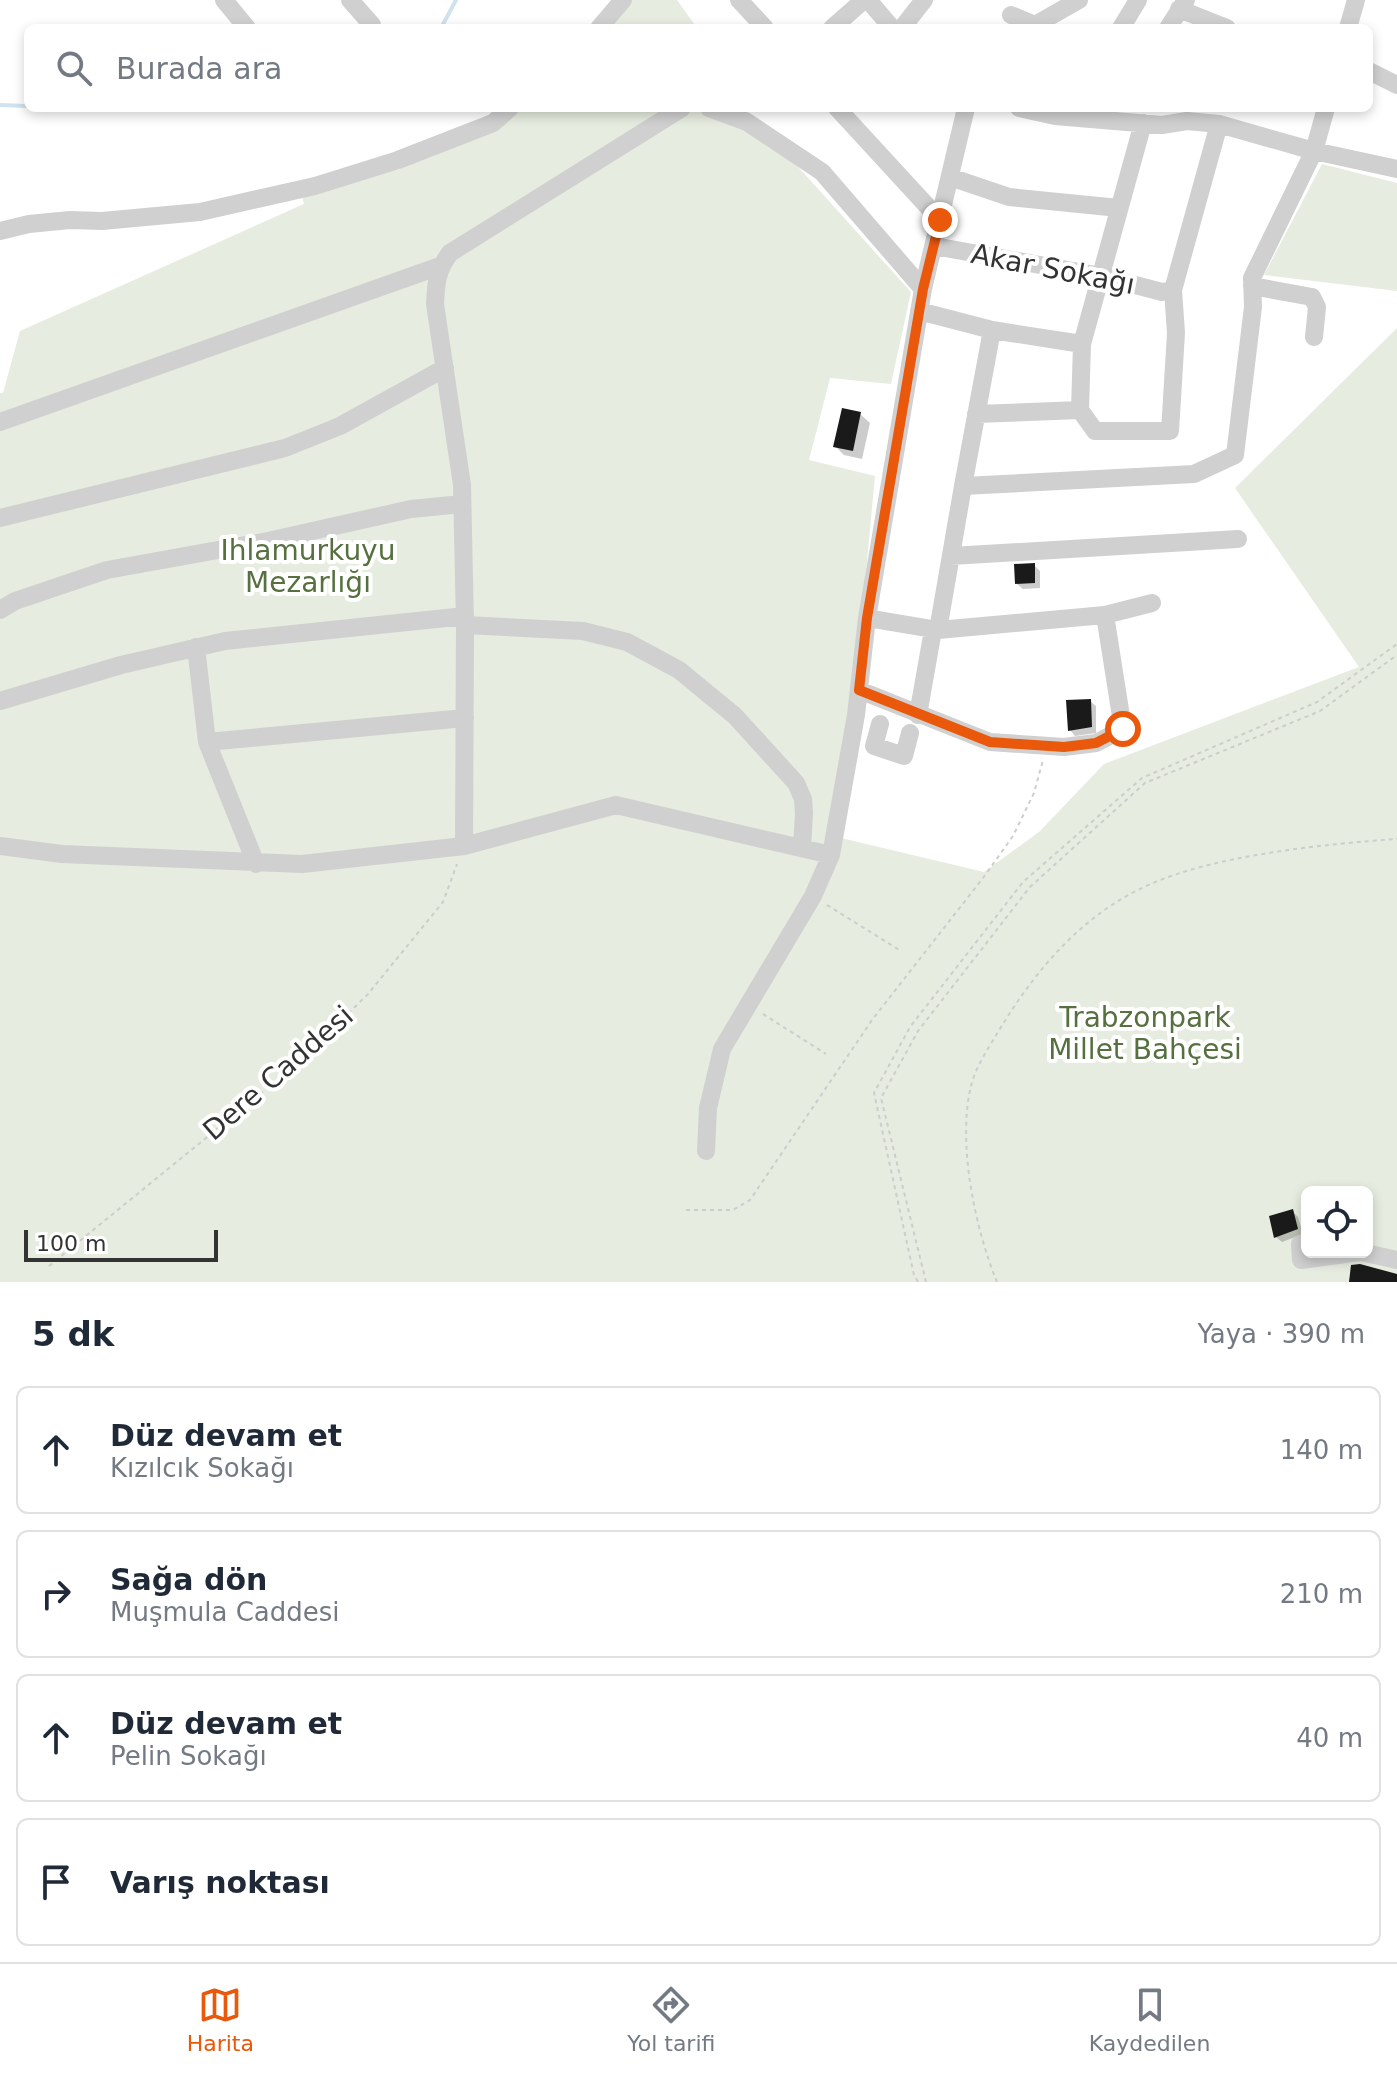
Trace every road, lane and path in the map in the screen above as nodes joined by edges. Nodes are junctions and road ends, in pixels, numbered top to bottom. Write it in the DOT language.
graph roads {
  1 [pos="224,0"];
  2 [pos="350,0"];
  3 [pos="623,0"];
  4 [pos="866,0"];
  5 [pos="924,0"];
  6 [pos="1079,0"];
  7 [pos="1138,0"];
  8 [pos="1356,0"];
  9 [pos="748,3"];
  10 [pos="1183,5"];
  11 [pos="1011,14"];
  12 [pos="244,24"];
  13 [pos="371,24"];
  14 [pos="603,24"];
  15 [pos="762,24"];
  16 [pos="837,24"];
  17 [pos="888,24"];
  18 [pos="905,24"];
  19 [pos="1033,24"];
  20 [pos="1037,24"];
  21 [pos="1123,24"];
  22 [pos="1171,24"];
  23 [pos="1219,24"];
  24 [pos="1349,24"];
  25 [pos="1373,73"];
  26 [pos="1397,85"];
  27 [pos="505,112"];
  28 [pos="676,112"];
  29 [pos="720,112"];
  30 [pos="846,112"];
  31 [pos="965,112"];
  32 [pos="1070,112"];
  33 [pos="1325,112"];
  34 [pos="1117,114"];
  35 [pos="1190,115"];
  36 [pos="1143,123"];
  37 [pos="1219,124"];
  38 [pos="1314,151"];
  39 [pos="1397,169"];
  40 [pos="950,177"];
  41 [pos="1119,208"];
  42 [pos="940,220"];
  43 [pos="0,231"];
  44 [pos="934,246"];
  45 [pos="440,266"];
  46 [pos="1101,276"];
  47 [pos="1252,286"];
  48 [pos="923,289"];
  49 [pos="1173,290"];
  50 [pos="919,311"];
  51 [pos="992,330"];
  52 [pos="1314,337"];
  53 [pos="1082,344"];
  54 [pos="445,368"];
  55 [pos="1080,410"];
  56 [pos="976,414"];
  57 [pos="0,422"];
  58 [pos="963,486"];
  59 [pos="462,504"];
  60 [pos="0,518"];
  61 [pos="1238,539"];
  62 [pos="951,556"];
  63 [pos="1152,603"];
  64 [pos="0,610"];
  65 [pos="1105,615"];
  66 [pos="867,618"];
  67 [pos="465,620"];
  68 [pos="936,630"];
  69 [pos="1397,644"];
  70 [pos="196,647"];
  71 [pos="1397,655"];
  72 [pos="859,690"];
  73 [pos="0,701"];
  74 [pos="856,715"];
  75 [pos="917,715"];
  76 [pos="465,718"];
  77 [pos="207,742"];
  78 [pos="1046,746"];
  79 [pos="1397,839"];
  80 [pos="0,846"];
  81 [pos="464,846"];
  82 [pos="802,848"];
  83 [pos="831,855"];
  84 [pos="256,864"];
  85 [pos="813,896"];
  86 [pos="901,951"];
  87 [pos="748,1005"];
  88 [pos="826,1054"];
  89 [pos="706,1151"];
  90 [pos="686,1210"];
  91 [pos="1301,1244"];
  92 [pos="1373,1246"];
  93 [pos="1397,1251"];
  94 [pos="1373,1255"];
  95 [pos="1316,1258"];
  96 [pos="1397,1260"];
  97 [pos="49,1266"];
  98 [pos="918,1282"];
  99 [pos="926,1282"];
  100 [pos="997,1282"];
  1 -- 12 [label="street"];
  2 -- 13 [label="street"];
  3 -- 14 [label="street"];
  4 -- 16 [label="street"];
  4 -- 17 [label="street"];
  5 -- 18 [label="street"];
  6 -- 20 [label="street"];
  7 -- 21 [label="street"];
  8 -- 24 [label="street"];
  9 -- 15 [label="street"];
  10 -- 22 [label="street"];
  10 -- 23 [label="street"];
  11 -- 19 [label="street"];
  25 -- 26 [label="street"];
  27 -- 43 [label="street"];
  28 -- 45 [label="street"];
  29 -- 48 [label="street"];
  30 -- 42 [label="street"];
  31 -- 40 [label="street"];
  32 -- 34 [label="street"];
  33 -- 38 [label="street"];
  34 -- 36 [label="street"];
  35 -- 36 [label="street"];
  35 -- 37 [label="street"];
  36 -- 41 [label="street"];
  37 -- 38 [label="street"];
  37 -- 49 [label="street"];
  38 -- 39 [label="street"];
  38 -- 47 [label="street"];
  40 -- 41 [label="street"];
  40 -- 42 [label="street"];
  41 -- 46 [label="street"];
  42 -- 44 [label="street"];
  44 -- 46 [label="street, Akar Sokağı"];
  44 -- 48 [label="street"];
  45 -- 54 [label="street"];
  45 -- 57 [label="street"];
  46 -- 49 [label="street, Akar Sokağı"];
  46 -- 53 [label="street"];
  47 -- 52 [label="street"];
  47 -- 58 [label="street"];
  48 -- 50 [label="street"];
  49 -- 55 [label="street"];
  50 -- 51 [label="street"];
  50 -- 66 [label="street"];
  51 -- 53 [label="street"];
  51 -- 56 [label="street"];
  53 -- 55 [label="street"];
  54 -- 59 [label="street"];
  54 -- 60 [label="street"];
  55 -- 56 [label="street"];
  56 -- 58 [label="street"];
  58 -- 62 [label="street"];
  59 -- 64 [label="street"];
  59 -- 67 [label="street"];
  61 -- 62 [label="street"];
  62 -- 68 [label="street"];
  63 -- 65 [label="street"];
  65 -- 68 [label="street"];
  65 -- 78 [label="street"];
  66 -- 68 [label="street"];
  66 -- 72 [label="street"];
  67 -- 70 [label="street"];
  67 -- 76 [label="street"];
  67 -- 82 [label="street"];
  68 -- 75 [label="street"];
  69 -- 98 [label="path"];
  70 -- 73 [label="street"];
  70 -- 77 [label="street"];
  71 -- 99 [label="path"];
  72 -- 74 [label="street"];
  72 -- 75 [label="street"];
  74 -- 75 [label="street"];
  74 -- 83 [label="street"];
  75 -- 78 [label="street"];
  76 -- 77 [label="street"];
  76 -- 81 [label="street"];
  77 -- 84 [label="street"];
  78 -- 90 [label="path"];
  79 -- 100 [label="path"];
  80 -- 84 [label="street"];
  81 -- 82 [label="street"];
  81 -- 84 [label="street"];
  81 -- 97 [label="path, Dere Caddesi"];
  82 -- 83 [label="street"];
  83 -- 85 [label="street"];
  85 -- 86 [label="path"];
  85 -- 87 [label="street"];
  87 -- 88 [label="path"];
  87 -- 89 [label="street"];
  91 -- 95 [label="street"];
  92 -- 93 [label="street"];
  94 -- 96 [label="street"];
}
